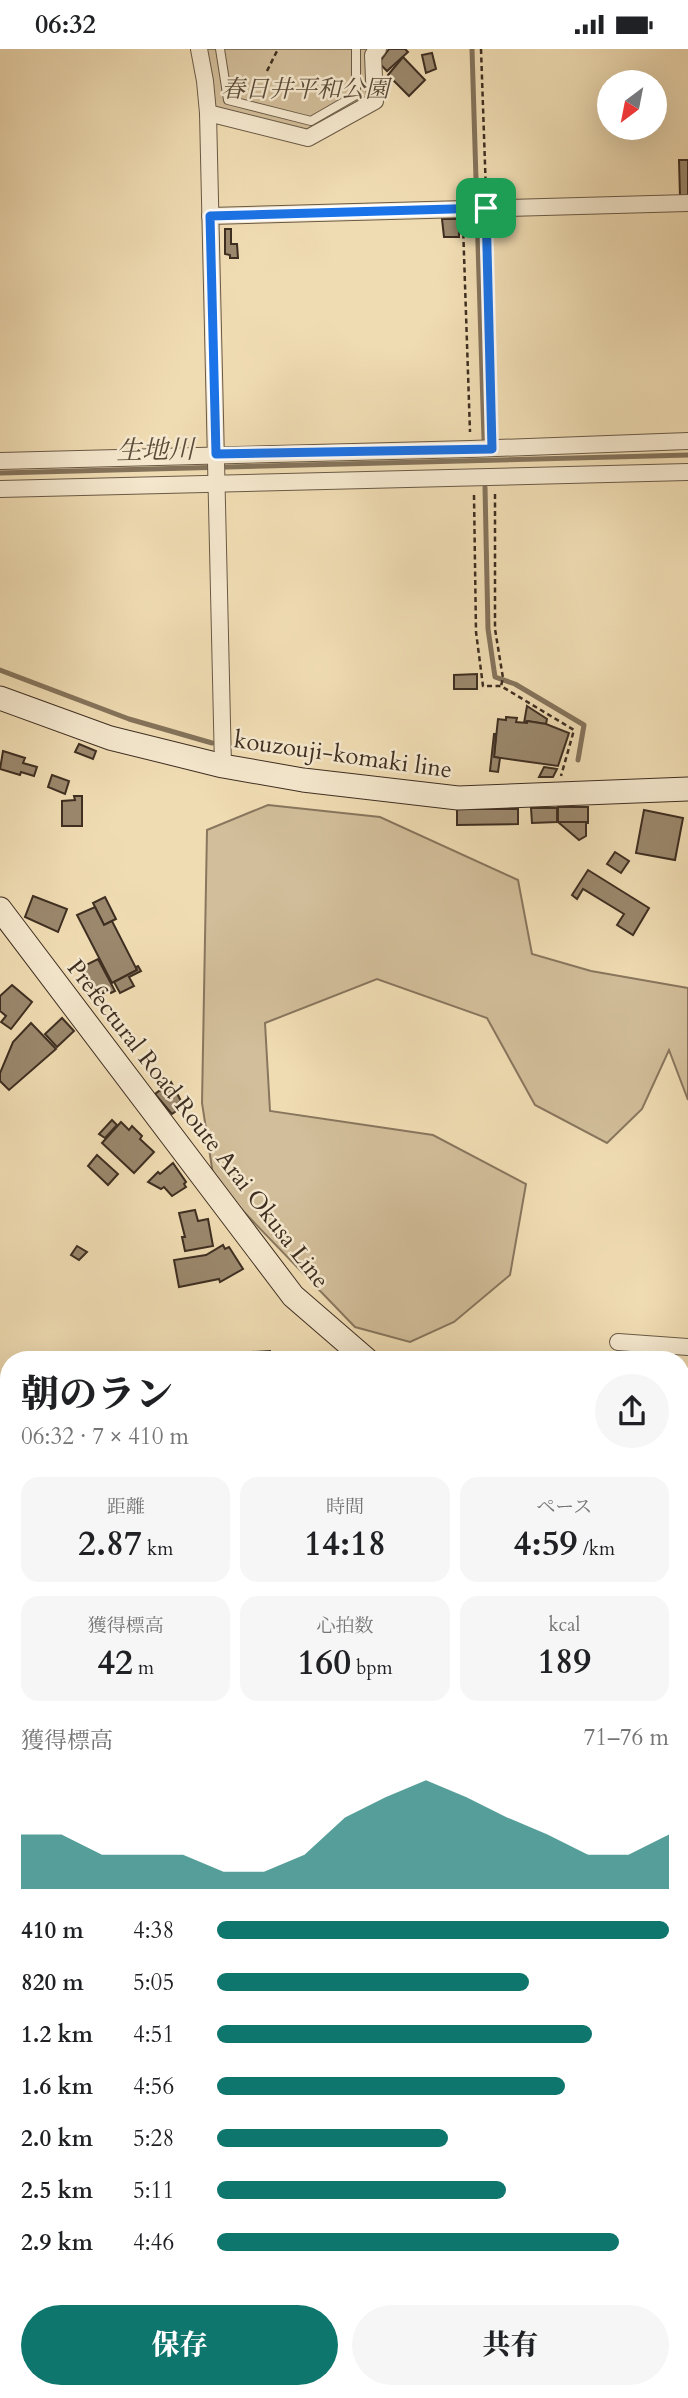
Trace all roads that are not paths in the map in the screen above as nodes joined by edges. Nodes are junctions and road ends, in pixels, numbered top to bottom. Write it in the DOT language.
graph roads {
  1 [pos="199,49"];
  2 [pos="219,49"];
  3 [pos="356,49"];
  4 [pos="378,49"];
  5 [pos="208,113"];
  6 [pos="688,203"];
  7 [pos="210,216"];
  8 [pos="688,441"];
  9 [pos="216,454"];
  10 [pos="0,461"];
  11 [pos="688,472"];
  12 [pos="217,484"];
  13 [pos="0,489"];
  14 [pos="0,698"];
  15 [pos="223,766"];
  16 [pos="688,789"];
  17 [pos="0,909"];
  18 [pos="618,1342"];
  19 [pos="688,1347"];
  20 [pos="357,1351"];
  1 -- 5 [label="street"];
  2 -- 3 [label="lane"];
  4 -- 5 [label="street"];
  5 -- 7 [label="street"];
  6 -- 7 [label="street"];
  7 -- 9 [label="street"];
  8 -- 9 [label="street"];
  9 -- 10 [label="street"];
  9 -- 12 [label="street"];
  11 -- 12 [label="street"];
  12 -- 13 [label="street"];
  12 -- 15 [label="street"];
  14 -- 15 [label="main road, kouzouji-komaki line"];
  15 -- 16 [label="main road, kouzouji-komaki line"];
  17 -- 20 [label="main road, Prefectural Road Route Arai Okusa Line"];
  18 -- 19 [label="street"];
}
